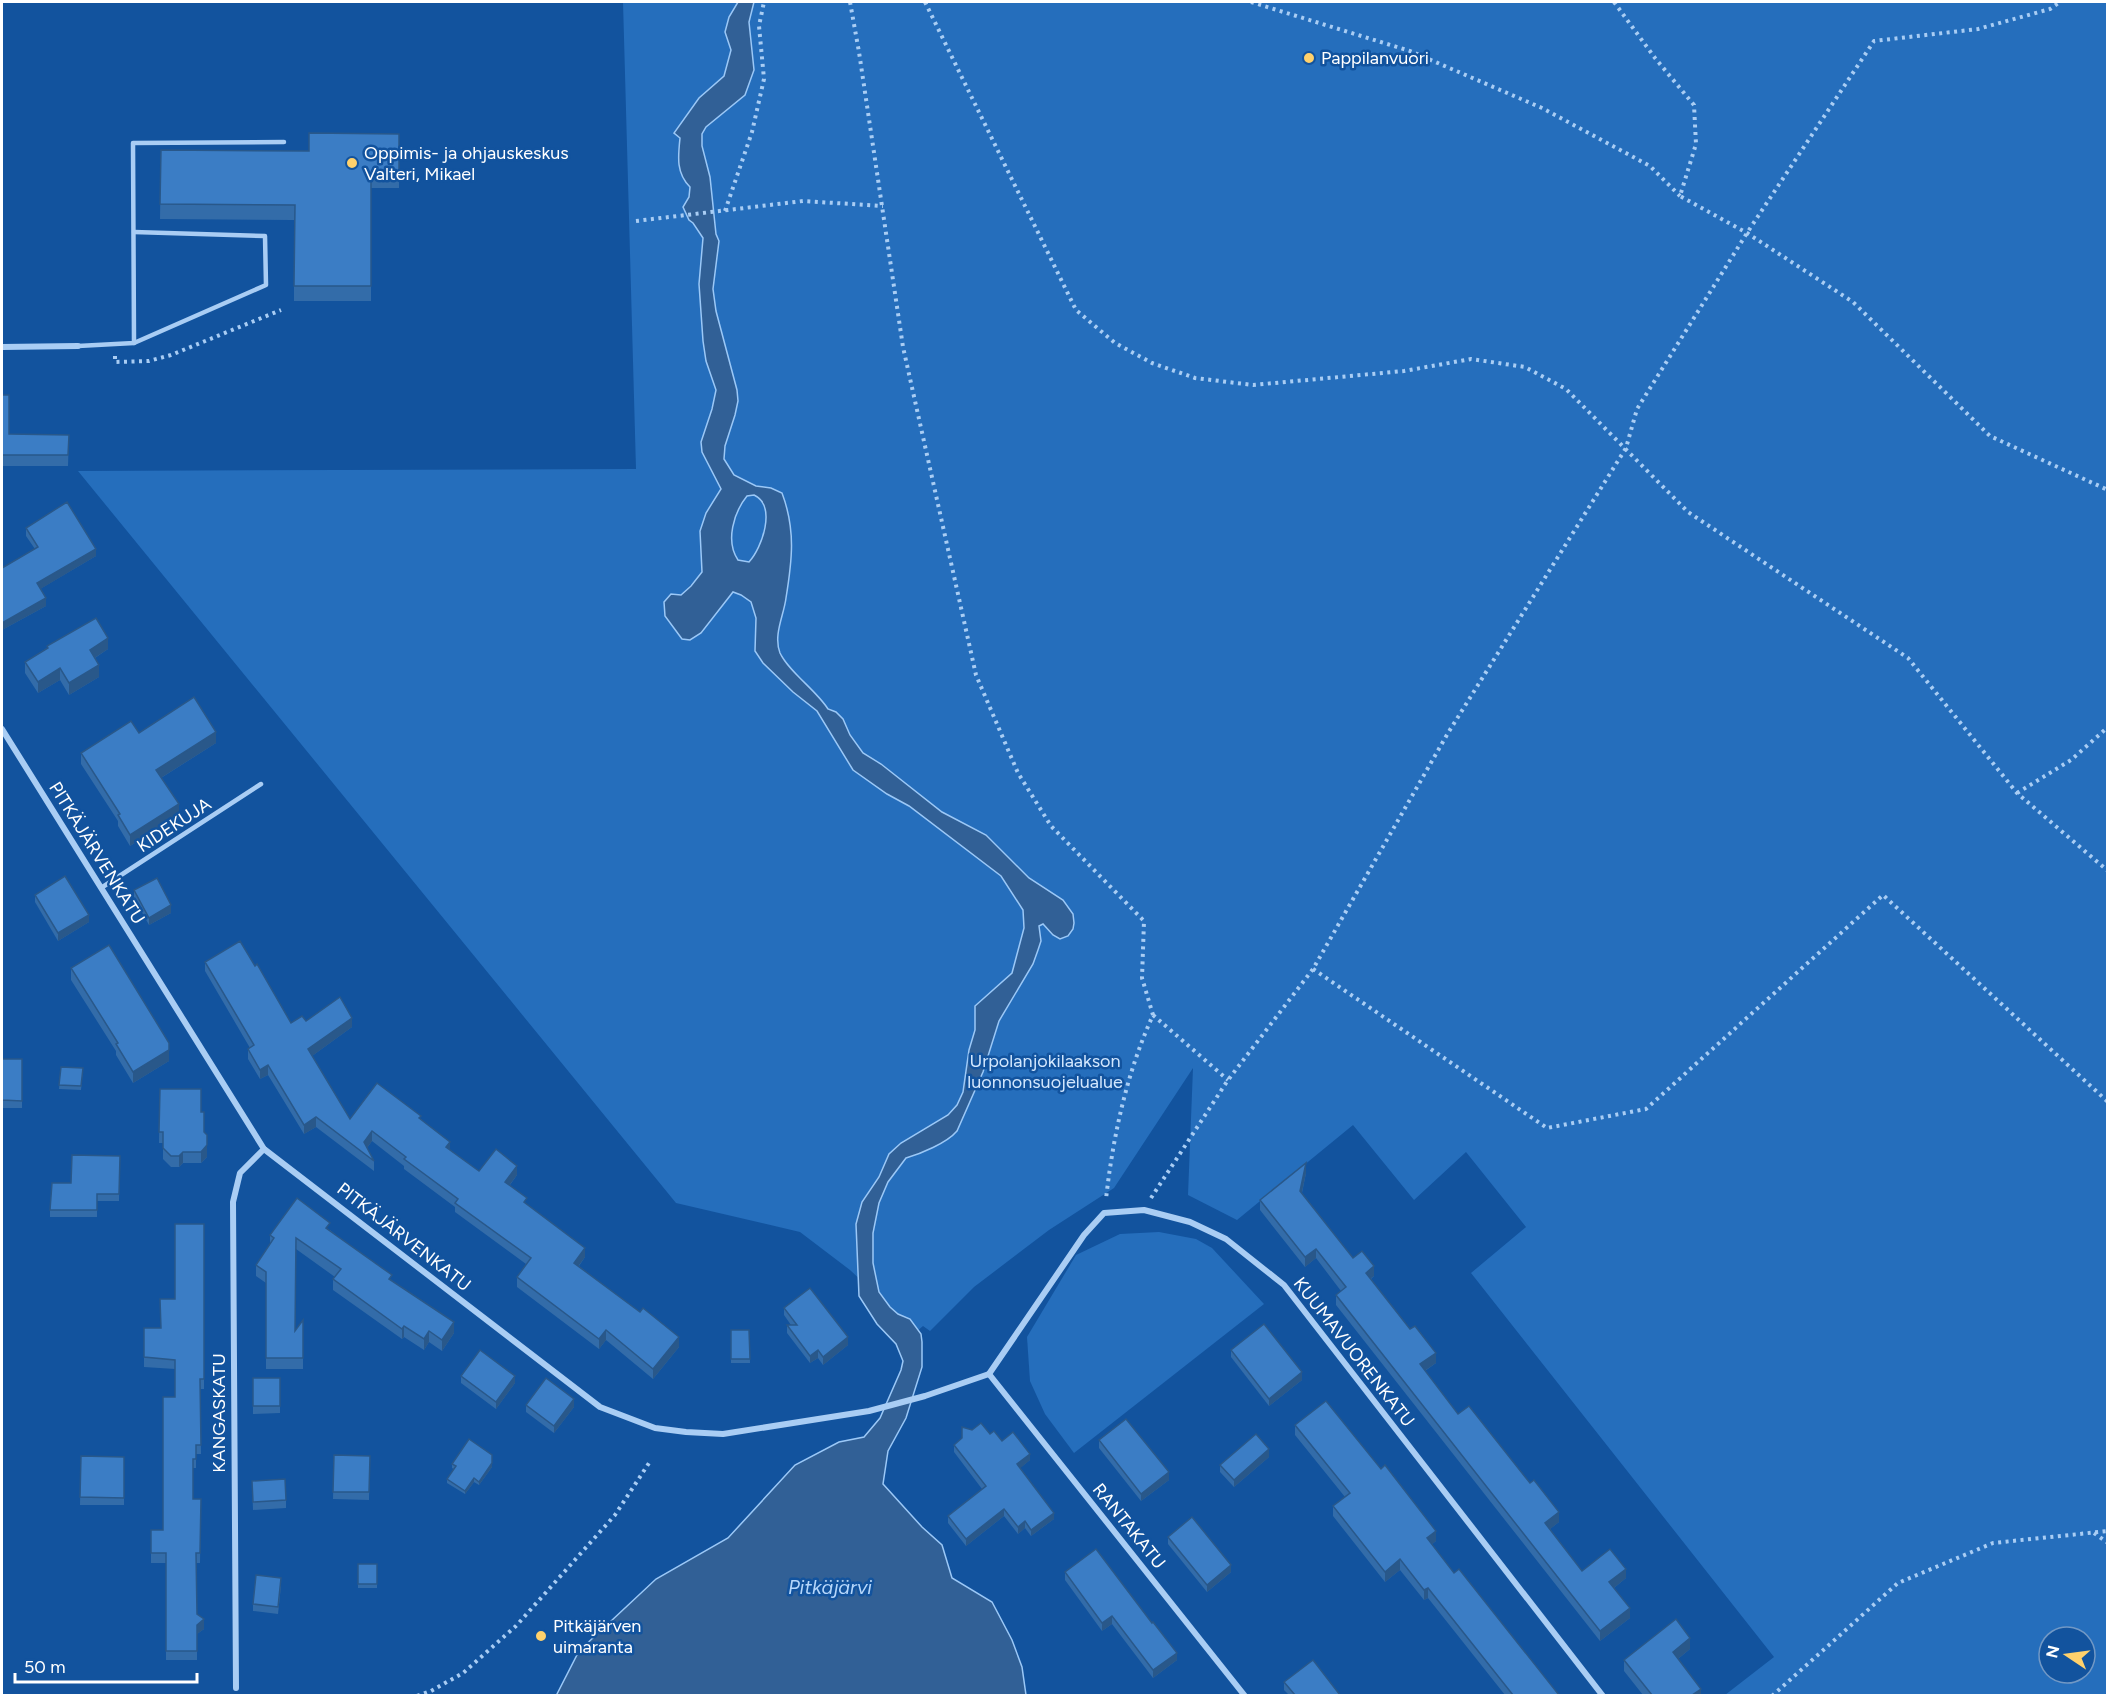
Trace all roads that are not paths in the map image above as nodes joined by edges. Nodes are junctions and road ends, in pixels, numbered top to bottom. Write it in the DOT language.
graph roads {
  1 [pos="284,142"];
  2 [pos="134,232"];
  3 [pos="134,343"];
  4 [pos="78,346"];
  5 [pos="2,347"];
  6 [pos="2,729"];
  7 [pos="261,784"];
  8 [pos="101,888"];
  9 [pos="264,1149"];
  10 [pos="989,1374"];
  11 [pos="236,1688"];
  12 [pos="1245,1695"];
  13 [pos="1603,1695"];
  1 -- 2 [label="lane"];
  2 -- 3 [label="lane"];
  2 -- 3 [label="lane"];
  3 -- 4 [label="lane"];
  4 -- 5 [label="street"];
  6 -- 8 [label="street, PITKÄJÄRVENKATU"];
  7 -- 8 [label="lane, KIDEKUJA"];
  8 -- 9 [label="street, PITKÄJÄRVENKATU"];
  9 -- 10 [label="street, PITKÄJÄRVENKATU"];
  9 -- 11 [label="street, KANGASKATU"];
  10 -- 12 [label="street, RANTAKATU"];
  10 -- 13 [label="street, KUUMAVUORENKATU"];
}
